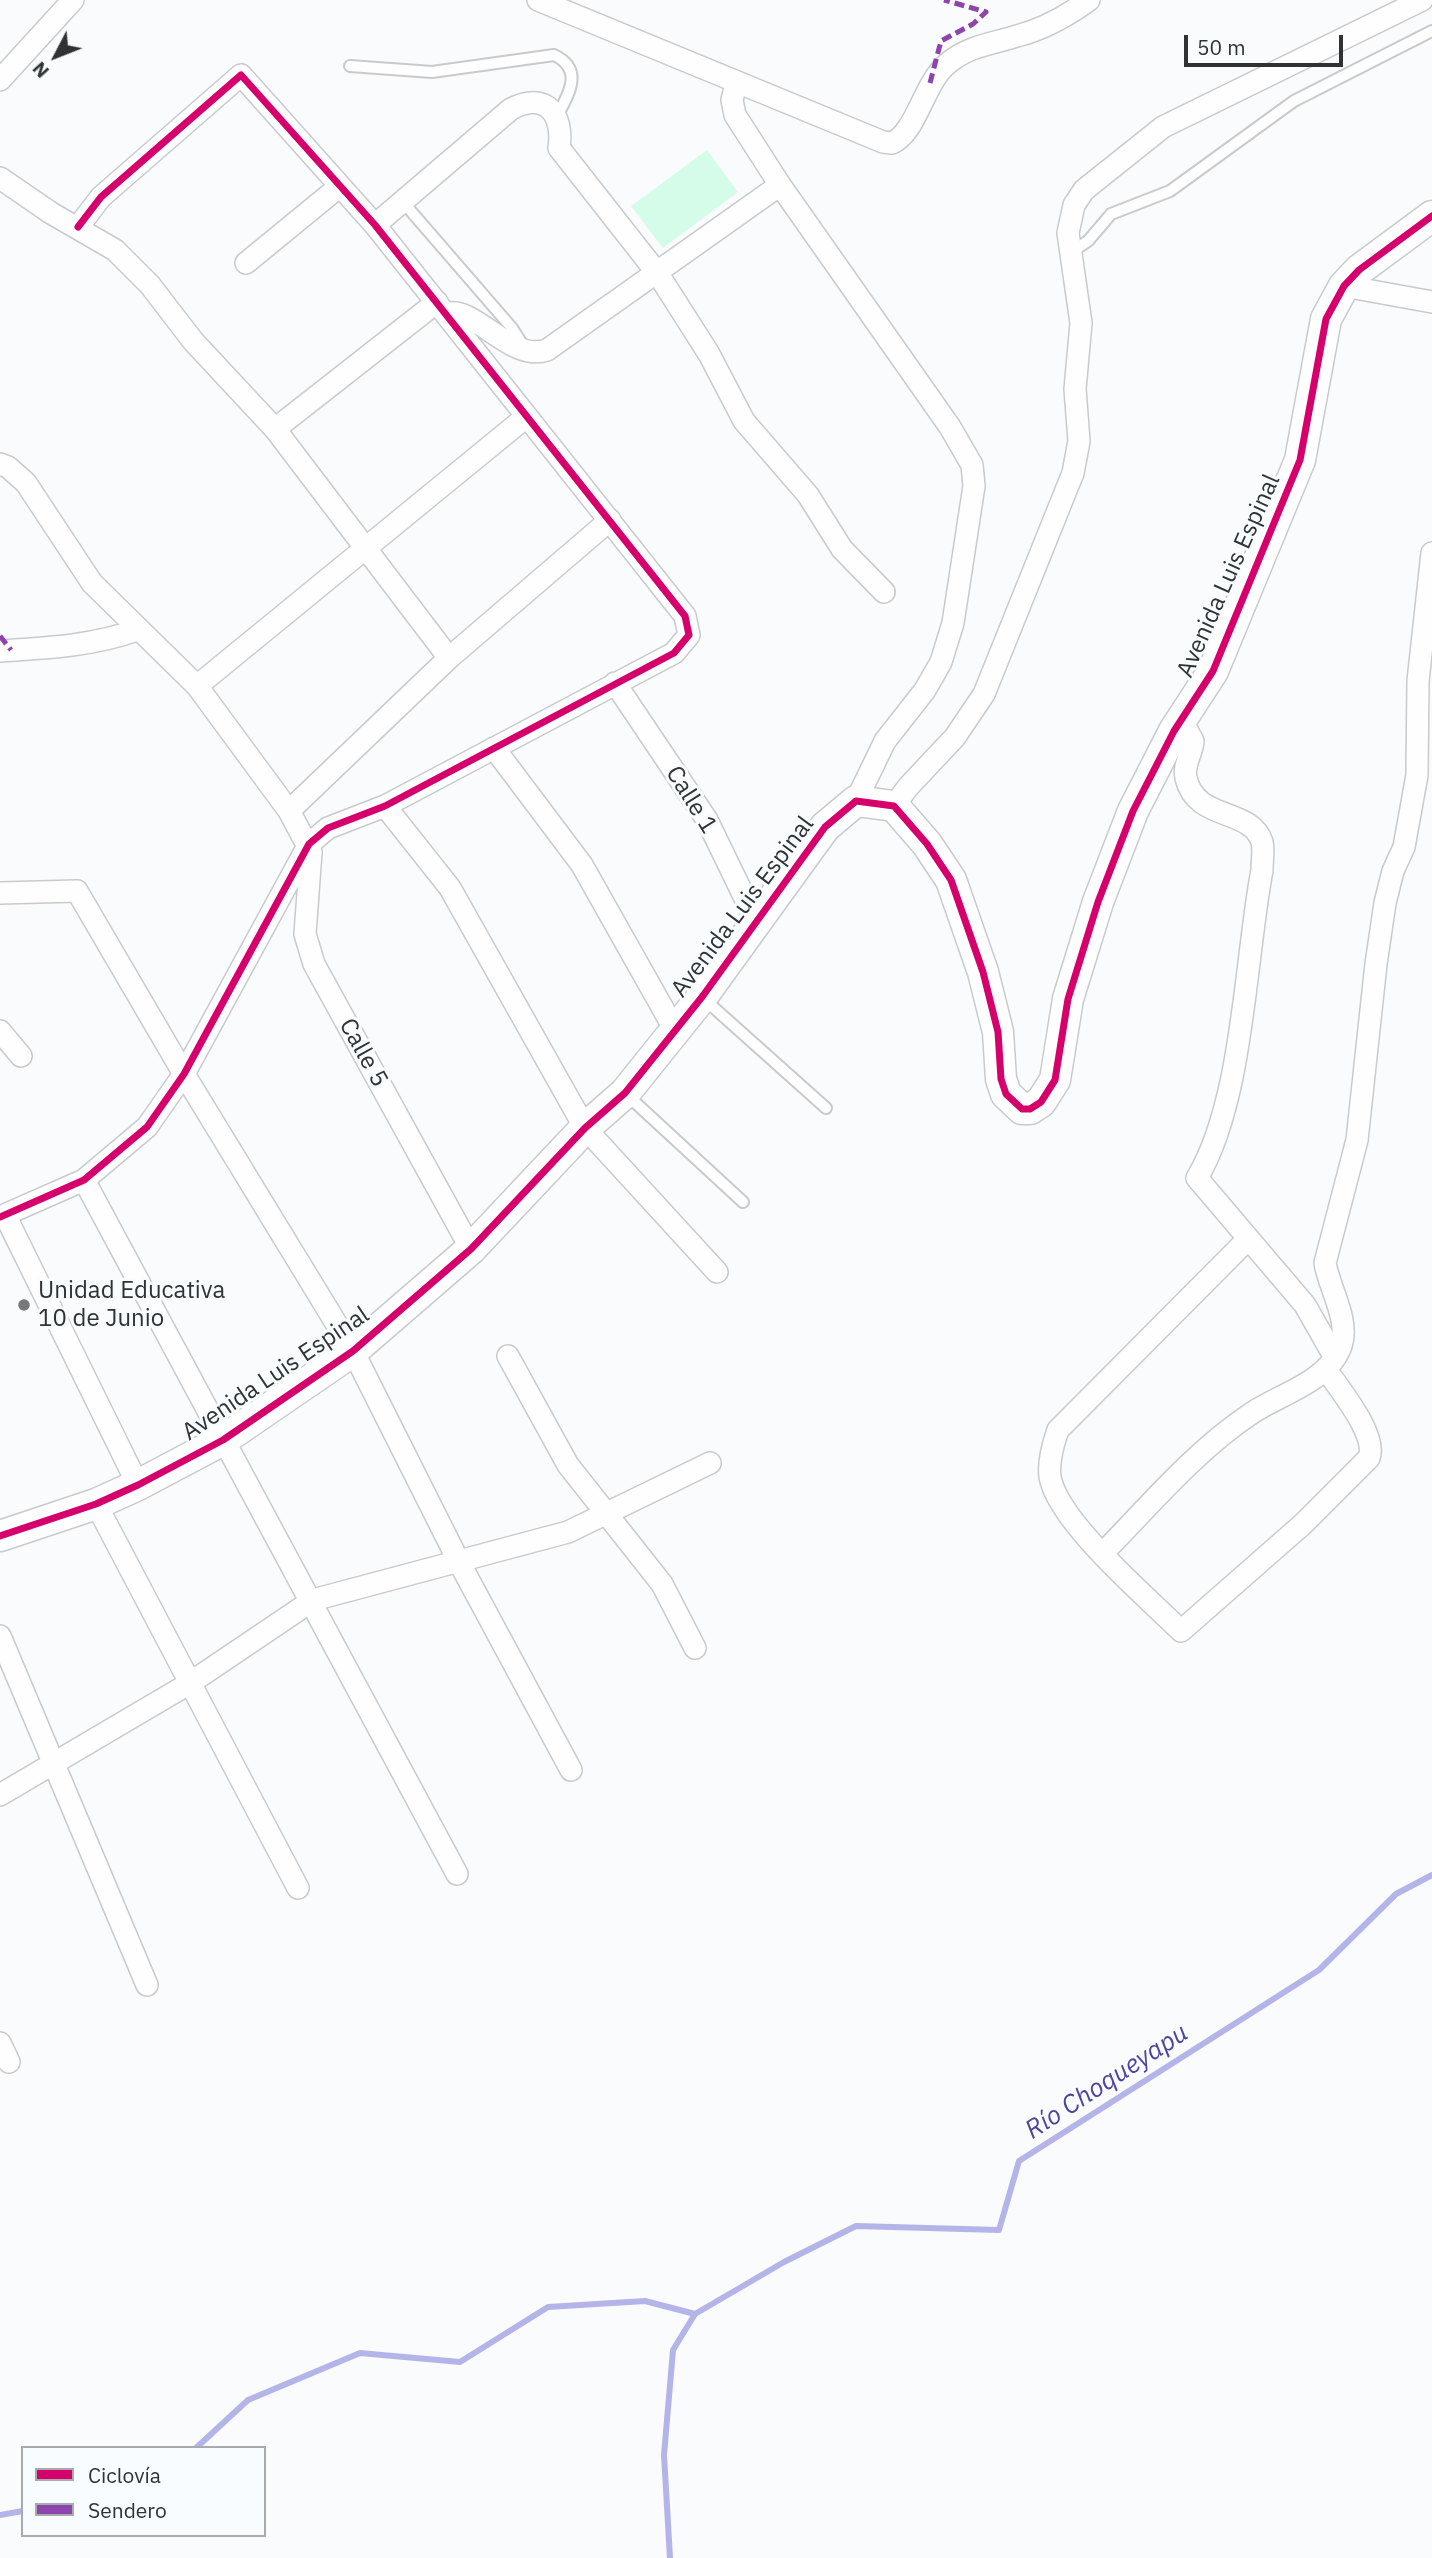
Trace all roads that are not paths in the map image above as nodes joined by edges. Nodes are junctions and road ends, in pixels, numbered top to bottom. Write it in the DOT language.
graph roads {
  1 [pos="73,0"];
  2 [pos="538,0"];
  3 [pos="1089,0"];
  4 [pos="1422,0"];
  5 [pos="1432,31"];
  6 [pos="349,66"];
  7 [pos="0,80"];
  8 [pos="736,83"];
  9 [pos="557,116"];
  10 [pos="0,178"];
  11 [pos="780,185"];
  12 [pos="340,186"];
  13 [pos="403,202"];
  14 [pos="1432,216"];
  15 [pos="375,225"];
  16 [pos="78,227"];
  17 [pos="1070,253"];
  18 [pos="246,263"];
  19 [pos="658,274"];
  20 [pos="1344,286"];
  21 [pos="1432,302"];
  22 [pos="442,308"];
  23 [pos="525,349"];
  24 [pos="526,417"];
  25 [pos="275,429"];
  26 [pos="0,464"];
  27 [pos="610,520"];
  28 [pos="364,550"];
  29 [pos="1432,554"];
  30 [pos="884,592"];
  31 [pos="136,630"];
  32 [pos="0,651"];
  33 [pos="449,658"];
  34 [pos="615,683"];
  35 [pos="197,686"];
  36 [pos="1181,719"];
  37 [pos="494,748"];
  38 [pos="1424,775"];
  39 [pos="856,801"];
  40 [pos="385,806"];
  41 [pos="894,806"];
  42 [pos="289,811"];
  43 [pos="309,844"];
  44 [pos="2,890"];
  45 [pos="757,923"];
  46 [pos="702,997"];
  47 [pos="675,1030"];
  48 [pos="0,1031"];
  49 [pos="21,1056"];
  50 [pos="184,1074"];
  51 [pos="625,1093"];
  52 [pos="825,1108"];
  53 [pos="585,1128"];
  54 [pos="84,1180"];
  55 [pos="743,1202"];
  56 [pos="3,1216"];
  57 [pos="1248,1238"];
  58 [pos="471,1249"];
  59 [pos="718,1272"];
  60 [pos="353,1351"];
  61 [pos="508,1356"];
  62 [pos="1330,1363"];
  63 [pos="223,1440"];
  64 [pos="710,1463"];
  65 [pos="138,1485"];
  66 [pos="96,1504"];
  67 [pos="606,1514"];
  68 [pos="0,1536"];
  69 [pos="1103,1553"];
  70 [pos="459,1562"];
  71 [pos="313,1600"];
  72 [pos="0,1636"];
  73 [pos="695,1648"];
  74 [pos="190,1684"];
  75 [pos="52,1765"];
  76 [pos="571,1770"];
  77 [pos="0,1795"];
  78 [pos="457,1874"];
  79 [pos="298,1888"];
  80 [pos="147,1985"];
  1 -- 7 [label="street"];
  2 -- 8 [label="street"];
  3 -- 8 [label="street"];
  4 -- 17 [label="street"];
  5 -- 17 [label="lane"];
  6 -- 9 [label="lane"];
  8 -- 11 [label="street"];
  9 -- 13 [label="street"];
  9 -- 19 [label="street"];
  10 -- 16 [label="street"];
  11 -- 19 [label="street"];
  11 -- 39 [label="street"];
  12 -- 15 [label="street"];
  12 -- 16 [label="street"];
  12 -- 18 [label="street"];
  13 -- 15 [label="street"];
  13 -- 23 [label="lane"];
  14 -- 20 [label="street, Avenida Luis Espinal"];
  15 -- 22 [label="street"];
  16 -- 25 [label="street"];
  17 -- 41 [label="street"];
  19 -- 23 [label="street"];
  19 -- 30 [label="street"];
  20 -- 21 [label="street"];
  20 -- 36 [label="street, Avenida Luis Espinal"];
  22 -- 23 [label="street"];
  22 -- 24 [label="street"];
  22 -- 25 [label="street"];
  24 -- 27 [label="street"];
  24 -- 28 [label="street"];
  25 -- 28 [label="street"];
  26 -- 31 [label="street"];
  27 -- 33 [label="street"];
  27 -- 34 [label="street"];
  28 -- 33 [label="street"];
  28 -- 35 [label="street"];
  29 -- 38 [label="street"];
  31 -- 32 [label="street"];
  31 -- 35 [label="street"];
  33 -- 42 [label="street"];
  34 -- 37 [label="street"];
  34 -- 45 [label="street, Calle 1"];
  35 -- 42 [label="street"];
  36 -- 41 [label="street, Avenida Luis Espinal"];
  36 -- 57 [label="street"];
  37 -- 40 [label="street"];
  37 -- 47 [label="street"];
  38 -- 62 [label="street"];
  39 -- 41 [label="street"];
  39 -- 45 [label="street, Avenida Luis Espinal"];
  40 -- 43 [label="street"];
  40 -- 53 [label="street"];
  42 -- 43 [label="street"];
  43 -- 50 [label="street"];
  43 -- 58 [label="street, Calle 5"];
  44 -- 50 [label="street"];
  45 -- 46 [label="street, Avenida Luis Espinal"];
  46 -- 47 [label="street, Avenida Luis Espinal"];
  46 -- 52 [label="lane"];
  47 -- 51 [label="street, Avenida Luis Espinal"];
  48 -- 49 [label="street"];
  50 -- 54 [label="street"];
  50 -- 60 [label="street"];
  51 -- 53 [label="street, Avenida Luis Espinal"];
  51 -- 55 [label="lane"];
  53 -- 58 [label="street, Avenida Luis Espinal"];
  53 -- 59 [label="street"];
  54 -- 56 [label="street"];
  54 -- 63 [label="street"];
  56 -- 65 [label="street"];
  57 -- 62 [label="street"];
  57 -- 69 [label="street"];
  58 -- 60 [label="street, Avenida Luis Espinal"];
  60 -- 63 [label="street, Avenida Luis Espinal"];
  60 -- 70 [label="street"];
  61 -- 67 [label="street"];
  62 -- 69 [label="street"];
  62 -- 69 [label="street"];
  63 -- 65 [label="street, Avenida Luis Espinal"];
  63 -- 71 [label="street"];
  64 -- 67 [label="street"];
  65 -- 66 [label="street, Avenida Luis Espinal"];
  66 -- 68 [label="street, Avenida Luis Espinal"];
  66 -- 74 [label="street"];
  67 -- 70 [label="street"];
  67 -- 73 [label="street"];
  70 -- 71 [label="street"];
  70 -- 76 [label="street"];
  71 -- 74 [label="street"];
  71 -- 78 [label="street"];
  72 -- 75 [label="street"];
  74 -- 75 [label="street"];
  74 -- 79 [label="street"];
  75 -- 77 [label="street"];
  75 -- 80 [label="street"];
}
